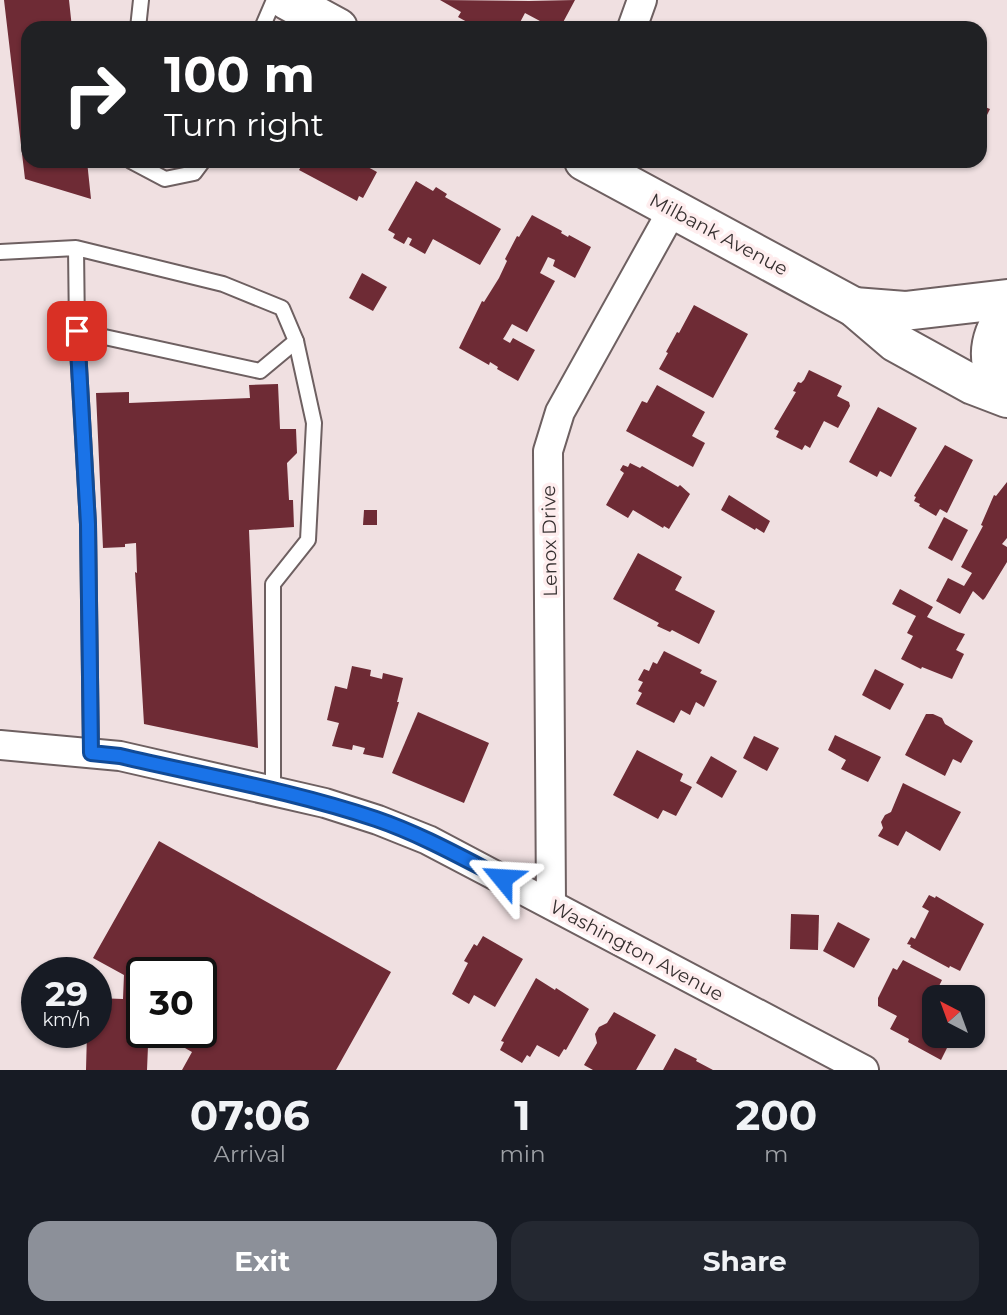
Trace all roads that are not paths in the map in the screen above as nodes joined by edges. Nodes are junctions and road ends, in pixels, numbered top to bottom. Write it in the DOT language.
graph roads {
  1 [pos="141,0"];
  2 [pos="274,0"];
  3 [pos="287,0"];
  4 [pos="642,0"];
  5 [pos="139,21"];
  6 [pos="265,21"];
  7 [pos="325,21"];
  8 [pos="634,21"];
  9 [pos="144,168"];
  10 [pos="198,168"];
  11 [pos="597,168"];
  12 [pos="673,209"];
  13 [pos="76,248"];
  14 [pos="0,252"];
  15 [pos="1007,299"];
  16 [pos="854,307"];
  17 [pos="1007,311"];
  18 [pos="77,331"];
  19 [pos="296,341"];
  20 [pos="1007,397"];
  21 [pos="0,745"];
  22 [pos="91,753"];
  23 [pos="273,791"];
  24 [pos="551,904"];
  25 [pos="864,1070"];
  1 -- 5 [label="lane"];
  2 -- 6 [label="lane"];
  3 -- 7 [label="main road"];
  4 -- 8 [label="street"];
  9 -- 10 [label="lane"];
  11 -- 12 [label="main road, Milbank Avenue"];
  12 -- 16 [label="main road, Milbank Avenue"];
  12 -- 24 [label="street, Lenox Drive"];
  13 -- 14 [label="lane"];
  13 -- 18 [label="lane"];
  13 -- 19 [label="lane"];
  15 -- 16 [label="main road, Milbank Avenue"];
  16 -- 20 [label="main road, Milbank Avenue"];
  17 -- 20 [label="main road"];
  18 -- 19 [label="lane"];
  18 -- 22 [label="lane"];
  19 -- 23 [label="lane"];
  21 -- 22 [label="street, Washington Avenue"];
  22 -- 23 [label="street, Washington Avenue"];
  23 -- 24 [label="street, Washington Avenue"];
  24 -- 25 [label="street, Washington Avenue"];
}
